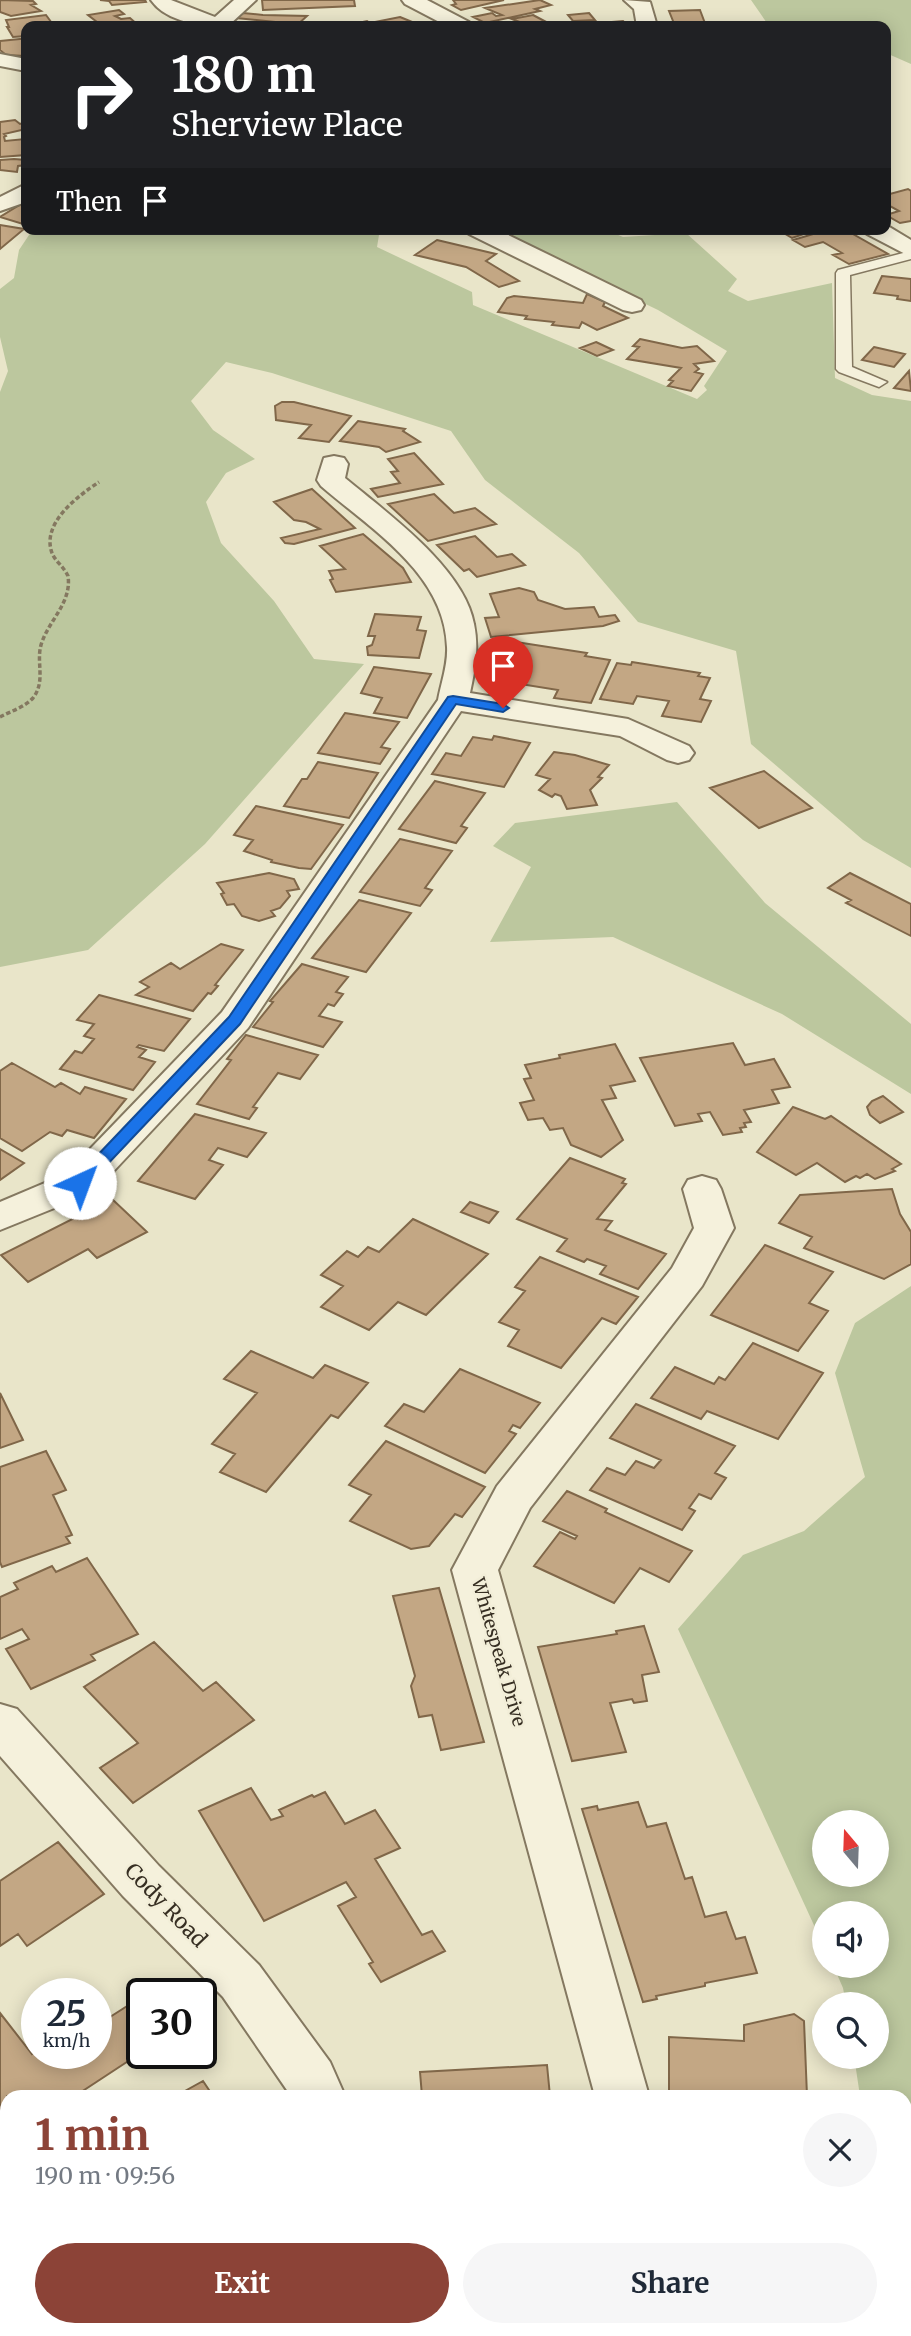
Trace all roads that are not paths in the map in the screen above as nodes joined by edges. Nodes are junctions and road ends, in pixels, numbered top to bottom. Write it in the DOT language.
graph roads {
  1 [pos="161,0"];
  2 [pos="246,0"];
  3 [pos="412,0"];
  4 [pos="634,0"];
  5 [pos="206,21"];
  6 [pos="222,21"];
  7 [pos="452,21"];
  8 [pos="646,21"];
  9 [pos="0,60"];
  10 [pos="21,64"];
  11 [pos="21,195"];
  12 [pos="0,204"];
  13 [pos="489,235"];
  14 [pos="885,235"];
  15 [pos="911,250"];
  16 [pos="911,255"];
  17 [pos="632,305"];
  18 [pos="879,382"];
  19 [pos="334,464"];
  20 [pos="453,699"];
  21 [pos="678,753"];
  22 [pos="702,1189"];
  23 [pos="0,1217"];
  24 [pos="0,1723"];
  25 [pos="316,2090"];
  26 [pos="620,2090"];
  1 -- 5 [label="street"];
  2 -- 6 [label="street"];
  3 -- 7 [label="street"];
  4 -- 8 [label="street"];
  9 -- 10 [label="street"];
  11 -- 12 [label="street"];
  13 -- 17 [label="street"];
  14 -- 15 [label="street"];
  16 -- 18 [label="lane"];
  19 -- 20 [label="street"];
  20 -- 21 [label="street"];
  20 -- 23 [label="street"];
  22 -- 26 [label="street, Whitespeak Drive"];
  24 -- 25 [label="street, Cody Road"];
}
